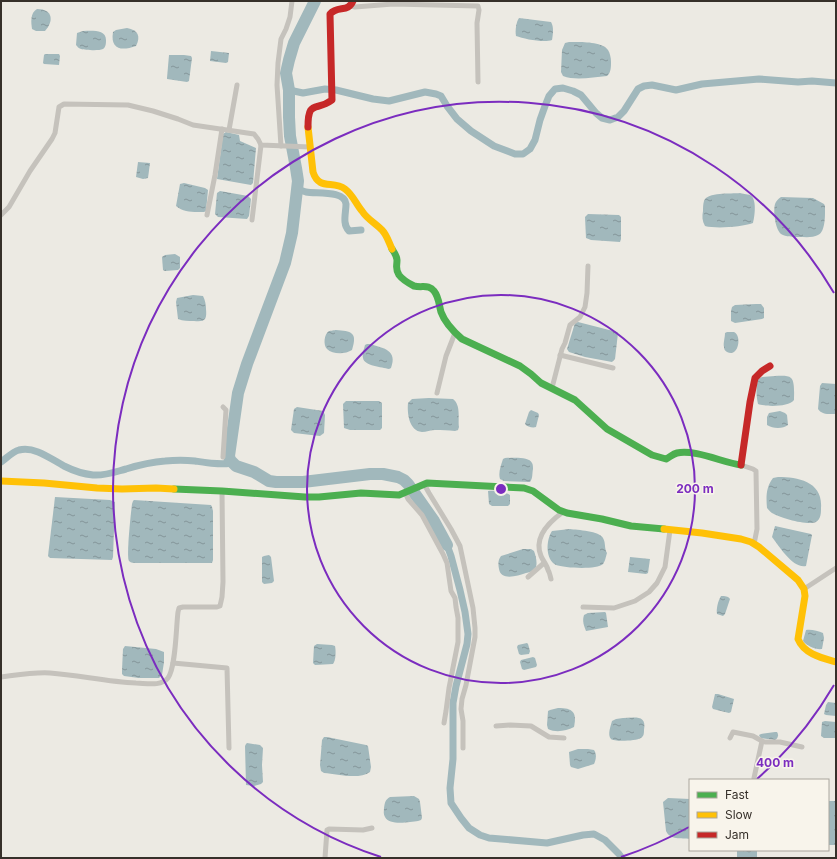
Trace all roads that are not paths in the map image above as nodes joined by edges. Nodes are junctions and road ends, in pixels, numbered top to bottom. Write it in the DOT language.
graph roads {
  1 [pos="292,1"];
  2 [pos="352,4"];
  3 [pos="478,82"];
  4 [pos="238,85"];
  5 [pos="222,129"];
  6 [pos="229,130"];
  7 [pos="261,145"];
  8 [pos="281,146"];
  9 [pos="310,147"];
  10 [pos="1,215"];
  11 [pos="207,215"];
  12 [pos="252,220"];
  13 [pos="588,266"];
  14 [pos="455,333"];
  15 [pos="560,355"];
  16 [pos="770,366"];
  17 [pos="614,368"];
  18 [pos="552,388"];
  19 [pos="437,393"];
  20 [pos="223,407"];
  21 [pos="223,457"];
  22 [pos="741,465"];
  23 [pos="1,481"];
  24 [pos="423,484"];
  25 [pos="222,491"];
  26 [pos="406,492"];
  27 [pos="563,512"];
  28 [pos="670,530"];
  29 [pos="754,544"];
  30 [pos="544,563"];
  31 [pos="836,568"];
  32 [pos="528,577"];
  33 [pos="551,579"];
  34 [pos="804,589"];
  35 [pos="583,607"];
  36 [pos="836,662"];
  37 [pos="173,663"];
  38 [pos="1,676"];
  39 [pos="444,723"];
  40 [pos="496,726"];
  41 [pos="564,738"];
  42 [pos="730,738"];
  43 [pos="762,741"];
  44 [pos="802,747"];
  45 [pos="229,748"];
  46 [pos="463,748"];
  47 [pos="754,778"];
  48 [pos="372,828"];
  49 [pos="325,857"];
  1 -- 8 [label="street"];
  2 -- 3 [label="street"];
  2 -- 9 [label="street"];
  4 -- 6 [label="street"];
  5 -- 6 [label="street"];
  5 -- 10 [label="street"];
  5 -- 11 [label="street"];
  6 -- 7 [label="street"];
  7 -- 8 [label="street"];
  7 -- 12 [label="street"];
  8 -- 9 [label="street"];
  9 -- 14 [label="street"];
  13 -- 15 [label="street"];
  14 -- 18 [label="street"];
  14 -- 19 [label="street"];
  15 -- 17 [label="street"];
  15 -- 18 [label="street"];
  16 -- 22 [label="street"];
  18 -- 22 [label="street"];
  20 -- 21 [label="street"];
  22 -- 29 [label="street"];
  23 -- 25 [label="street"];
  24 -- 26 [label="street"];
  24 -- 27 [label="street"];
  24 -- 46 [label="street"];
  25 -- 26 [label="street"];
  25 -- 37 [label="street"];
  26 -- 39 [label="street"];
  27 -- 28 [label="street"];
  27 -- 30 [label="street"];
  28 -- 29 [label="street"];
  28 -- 35 [label="street"];
  29 -- 34 [label="street"];
  30 -- 32 [label="street"];
  30 -- 33 [label="street"];
  31 -- 34 [label="street"];
  34 -- 36 [label="street"];
  37 -- 38 [label="street"];
  37 -- 45 [label="street"];
  40 -- 41 [label="street"];
  42 -- 43 [label="street"];
  43 -- 44 [label="street"];
  43 -- 47 [label="street"];
  48 -- 49 [label="street"];
}
